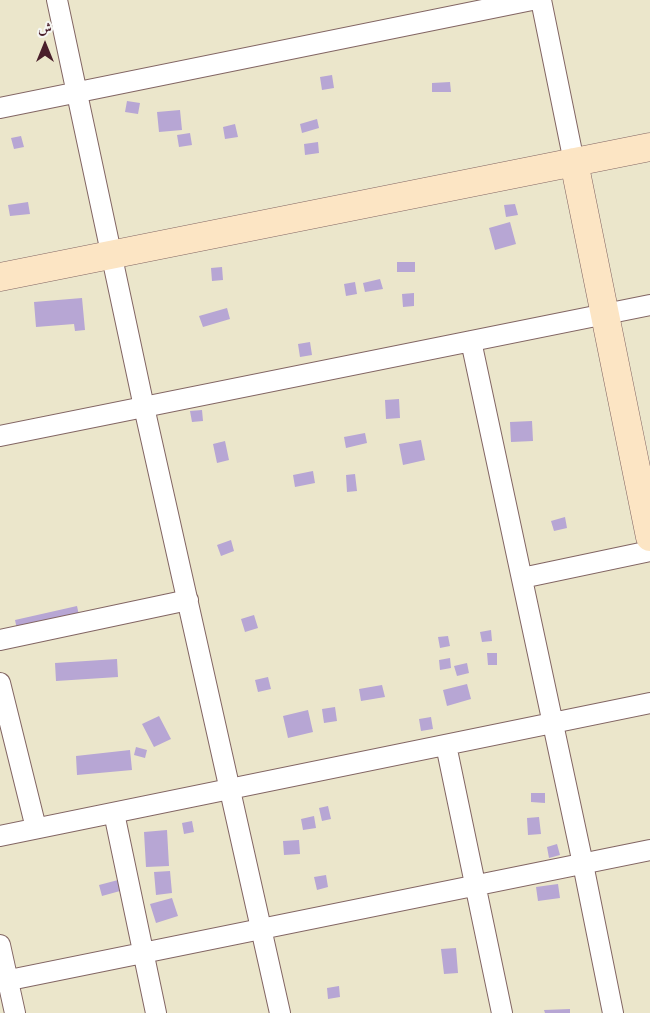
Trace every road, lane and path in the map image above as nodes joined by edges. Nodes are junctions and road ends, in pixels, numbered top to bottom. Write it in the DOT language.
graph roads {
  1 [pos="57,0"];
  2 [pos="532,0"];
  3 [pos="541,0"];
  4 [pos="77,92"];
  5 [pos="0,108"];
  6 [pos="650,146"];
  7 [pos="574,162"];
  8 [pos="112,254"];
  9 [pos="0,277"];
  10 [pos="650,305"];
  11 [pos="606,314"];
  12 [pos="471,341"];
  13 [pos="144,407"];
  14 [pos="0,436"];
  15 [pos="650,537"];
  16 [pos="650,551"];
  17 [pos="522,578"];
  18 [pos="188,600"];
  19 [pos="0,640"];
  20 [pos="0,683"];
  21 [pos="650,703"];
  22 [pos="553,723"];
  23 [pos="446,745"];
  24 [pos="230,789"];
  25 [pos="114,813"];
  26 [pos="36,828"];
  27 [pos="0,836"];
  28 [pos="650,850"];
  29 [pos="583,864"];
  30 [pos="475,886"];
  31 [pos="261,930"];
  32 [pos="0,945"];
  33 [pos="143,953"];
  34 [pos="4,981"];
  35 [pos="15,1013"];
  36 [pos="156,1013"];
  37 [pos="280,1013"];
  38 [pos="502,1013"];
  39 [pos="613,1013"];
  1 -- 4 [label="street"];
  2 -- 4 [label="street"];
  3 -- 7 [label="street"];
  4 -- 5 [label="street"];
  4 -- 8 [label="street"];
  6 -- 7 [label="street"];
  7 -- 8 [label="street"];
  7 -- 11 [label="street"];
  8 -- 9 [label="street"];
  8 -- 13 [label="street"];
  10 -- 11 [label="street"];
  11 -- 12 [label="street"];
  11 -- 15 [label="street"];
  12 -- 13 [label="street"];
  12 -- 17 [label="street"];
  13 -- 14 [label="street"];
  13 -- 18 [label="street"];
  16 -- 17 [label="street"];
  17 -- 22 [label="street"];
  18 -- 19 [label="street"];
  18 -- 24 [label="street"];
  20 -- 26 [label="street"];
  21 -- 22 [label="street"];
  22 -- 23 [label="street"];
  22 -- 29 [label="street"];
  23 -- 24 [label="street"];
  23 -- 30 [label="street"];
  24 -- 25 [label="street"];
  24 -- 31 [label="street"];
  25 -- 26 [label="street"];
  25 -- 33 [label="street"];
  26 -- 27 [label="street"];
  28 -- 29 [label="street"];
  29 -- 30 [label="street"];
  29 -- 39 [label="street"];
  30 -- 31 [label="street"];
  30 -- 38 [label="street"];
  31 -- 33 [label="street"];
  31 -- 37 [label="street"];
  32 -- 34 [label="street"];
  33 -- 34 [label="street"];
  33 -- 36 [label="street"];
  34 -- 35 [label="street"];
}
